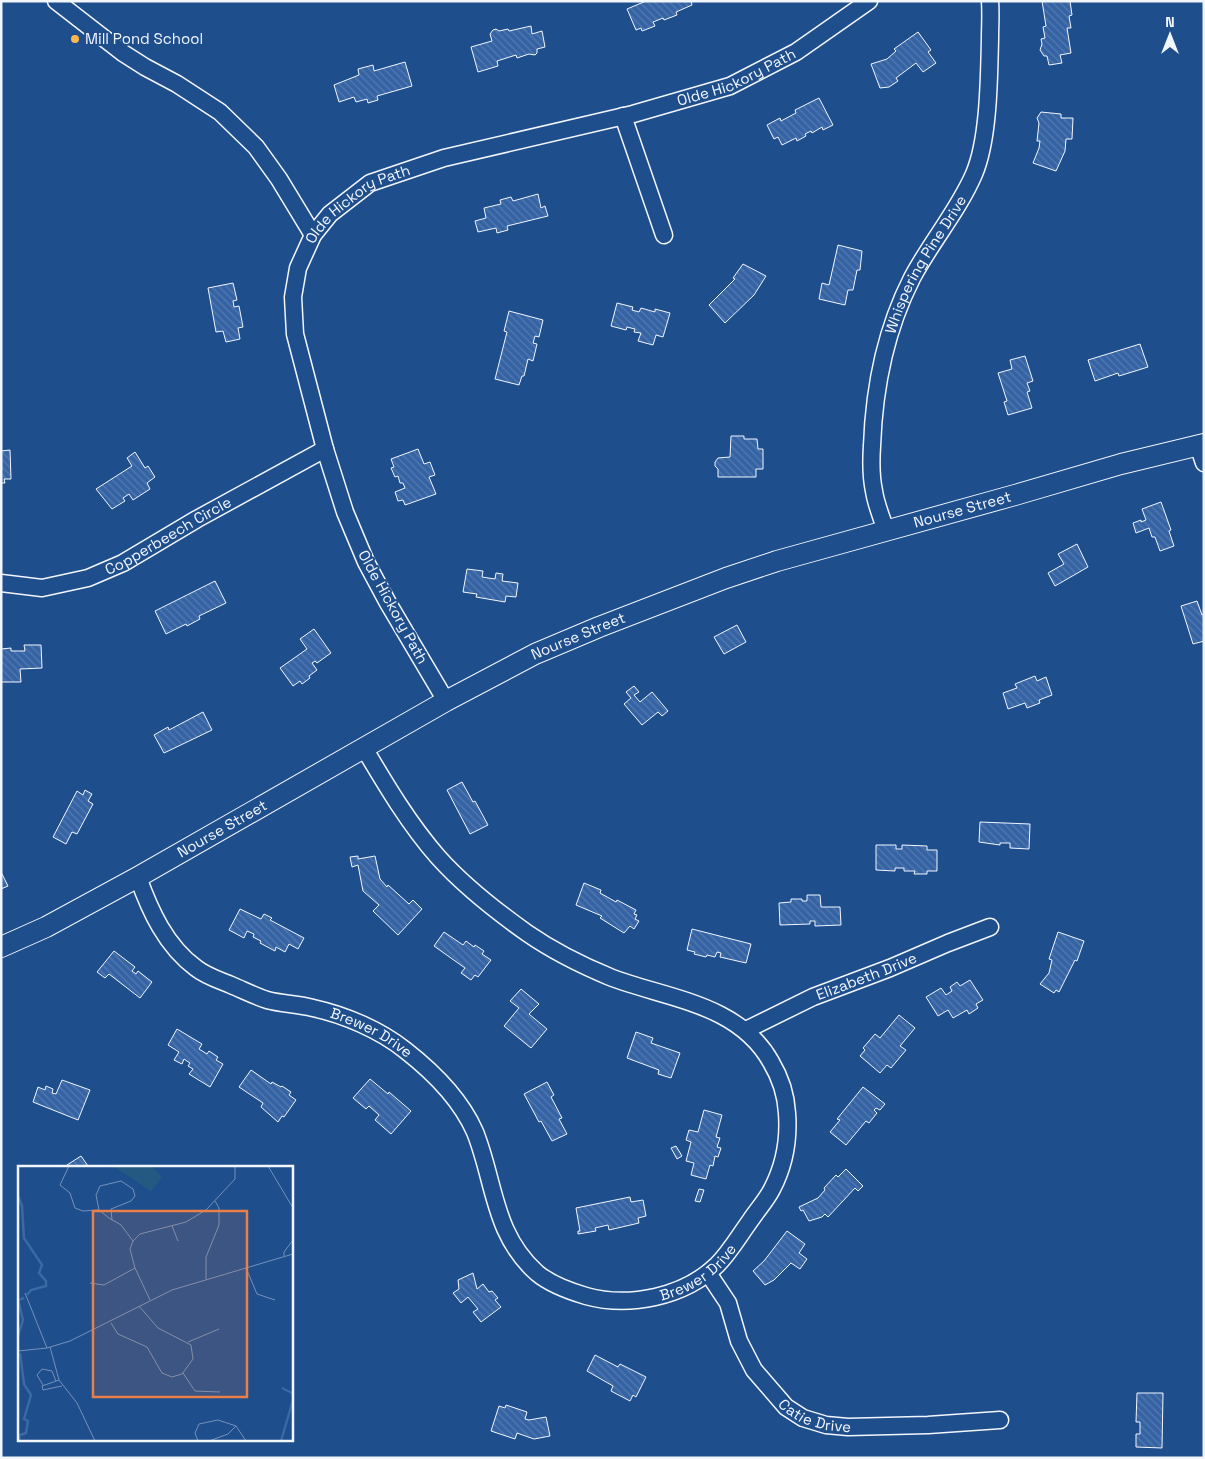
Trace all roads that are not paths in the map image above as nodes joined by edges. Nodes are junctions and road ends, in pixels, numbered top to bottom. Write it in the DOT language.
graph roads {
  1 [pos="56,1"];
  2 [pos="869,1"];
  3 [pos="990,1"];
  4 [pos="623,116"];
  5 [pos="313,235"];
  6 [pos="664,235"];
  7 [pos="325,449"];
  8 [pos="1202,451"];
  9 [pos="886,531"];
  10 [pos="1,583"];
  11 [pos="446,701"];
  12 [pos="364,748"];
  13 [pos="138,877"];
  14 [pos="990,927"];
  15 [pos="1,947"];
  16 [pos="746,1030"];
  17 [pos="708,1272"];
  18 [pos="1000,1420"];
  1 -- 5 [label="street"];
  2 -- 4 [label="street, Olde Hickory Path"];
  3 -- 9 [label="street, Whispering Pine Drive"];
  4 -- 5 [label="street, Olde Hickory Path"];
  4 -- 6 [label="street"];
  5 -- 7 [label="street, Olde Hickory Path"];
  7 -- 10 [label="street, Copperbeech Circle"];
  7 -- 11 [label="street, Olde Hickory Path"];
  8 -- 9 [label="main road, Nourse Street"];
  9 -- 11 [label="main road, Nourse Street"];
  11 -- 12 [label="main road, Nourse Street"];
  12 -- 13 [label="main road, Nourse Street"];
  12 -- 16 [label="street, Brewer Drive"];
  13 -- 15 [label="main road, Nourse Street"];
  13 -- 17 [label="street, Brewer Drive"];
  14 -- 16 [label="street, Elizabeth Drive"];
  16 -- 17 [label="street, Brewer Drive"];
  17 -- 18 [label="street, Catie Drive"];
}
